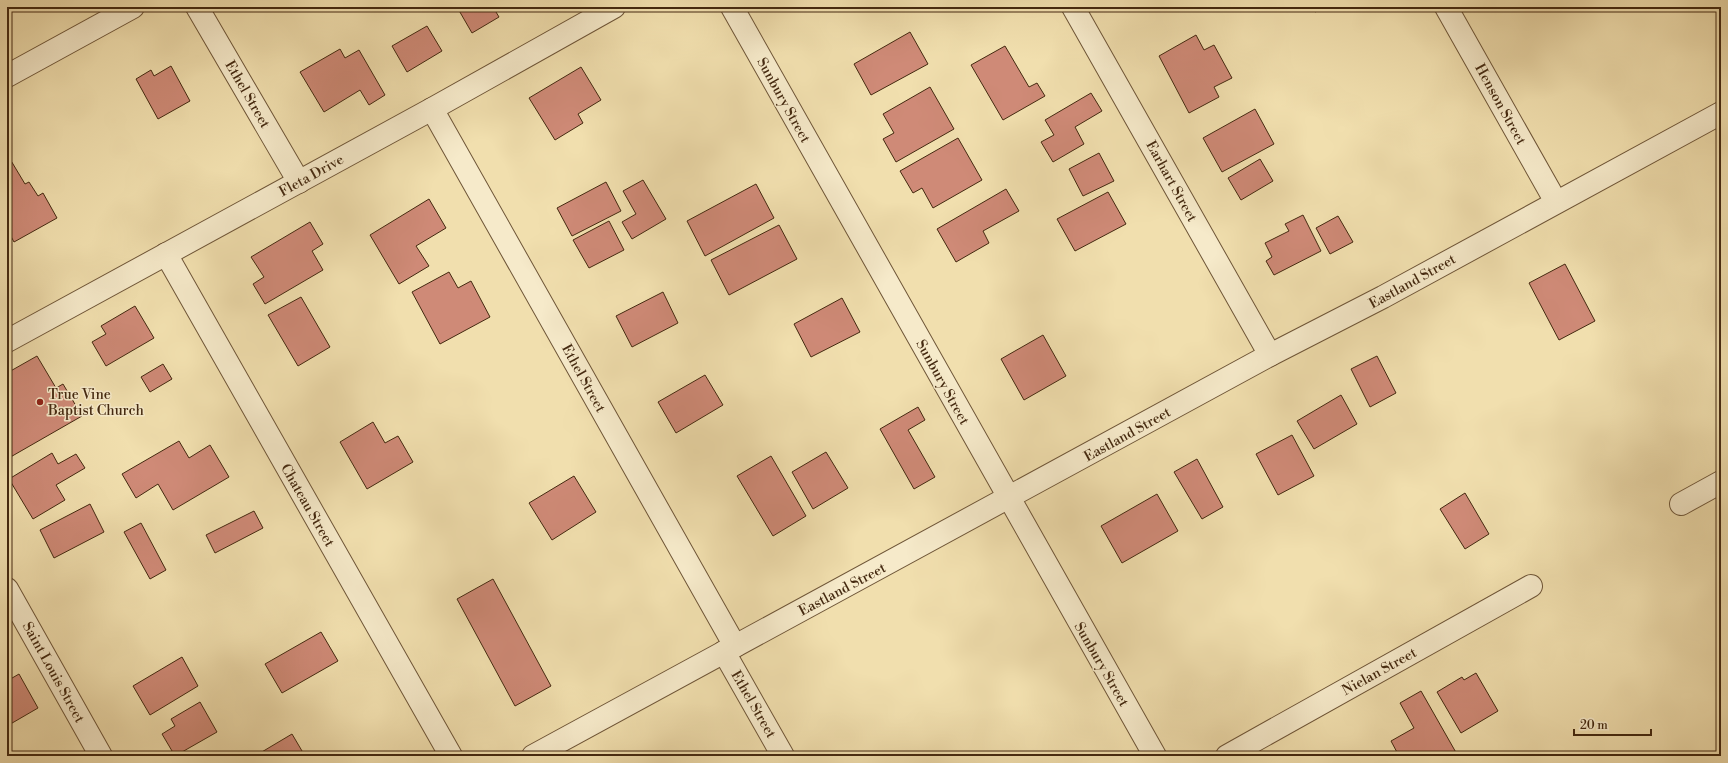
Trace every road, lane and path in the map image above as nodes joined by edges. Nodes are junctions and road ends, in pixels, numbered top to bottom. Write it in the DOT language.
graph roads {
  1 [pos="133,7"];
  2 [pos="197,7"];
  3 [pos="614,7"];
  4 [pos="732,7"];
  5 [pos="1073,7"];
  6 [pos="1446,7"];
  7 [pos="7,76"];
  8 [pos="432,109"];
  9 [pos="1721,113"];
  10 [pos="299,182"];
  11 [pos="1556,202"];
  12 [pos="166,254"];
  13 [pos="7,341"];
  14 [pos="1270,355"];
  15 [pos="1721,482"];
  16 [pos="1008,499"];
  17 [pos="1681,504"];
  18 [pos="1531,586"];
  19 [pos="7,589"];
  20 [pos="730,649"];
  21 [pos="101,756"];
  22 [pos="451,756"];
  23 [pos="532,756"];
  24 [pos="783,756"];
  25 [pos="1155,756"];
  26 [pos="1227,756"];
  1 -- 7 [label="street"];
  2 -- 10 [label="street, Ethel Street"];
  3 -- 8 [label="street, Fleta Drive"];
  4 -- 16 [label="street, Sunbury Street"];
  5 -- 14 [label="street, Earhart Street"];
  6 -- 11 [label="street, Henson Street"];
  8 -- 10 [label="street, Fleta Drive"];
  8 -- 20 [label="street, Ethel Street"];
  9 -- 11 [label="street, Eastland Street"];
  10 -- 12 [label="street, Fleta Drive"];
  11 -- 14 [label="street, Eastland Street"];
  12 -- 13 [label="street, Fleta Drive"];
  12 -- 22 [label="street, Chateau Street"];
  14 -- 16 [label="street, Eastland Street"];
  15 -- 17 [label="street"];
  16 -- 20 [label="street, Eastland Street"];
  16 -- 25 [label="street, Sunbury Street"];
  18 -- 26 [label="street, Nielan Street"];
  19 -- 21 [label="street, Saint Louis Street"];
  20 -- 23 [label="street, Eastland Street"];
  20 -- 24 [label="street, Ethel Street"];
}
